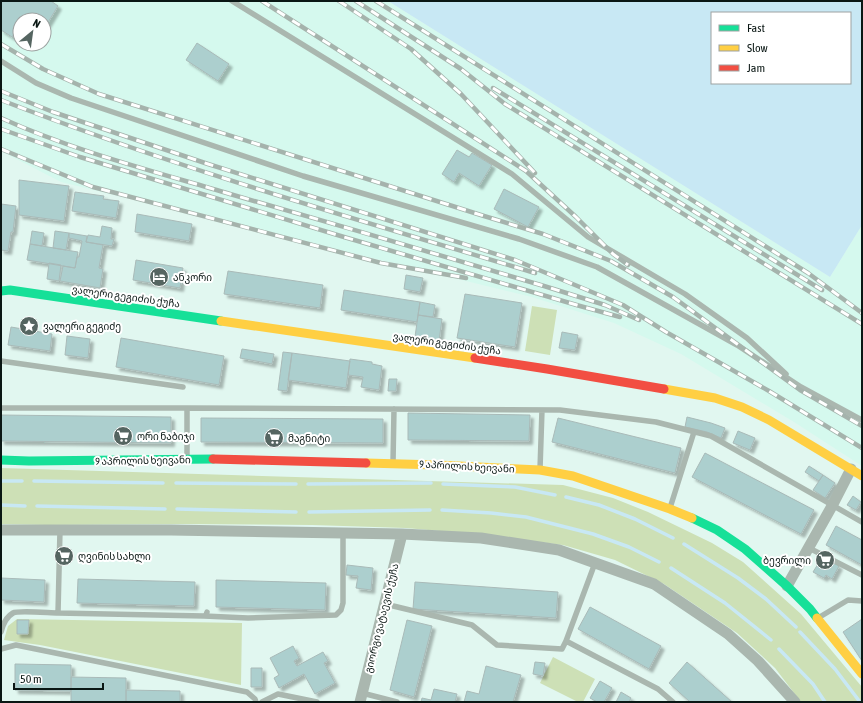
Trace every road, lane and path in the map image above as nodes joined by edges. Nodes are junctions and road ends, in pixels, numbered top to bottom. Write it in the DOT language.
graph roads {
  1 [pos="232,1"];
  2 [pos="1,61"];
  3 [pos="4,289"];
  4 [pos="1,361"];
  5 [pos="183,387"];
  6 [pos="801,387"];
  7 [pos="1,408"];
  8 [pos="187,408"];
  9 [pos="394,409"];
  10 [pos="542,410"];
  11 [pos="862,420"];
  12 [pos="694,432"];
  13 [pos="187,459"];
  14 [pos="1,460"];
  15 [pos="394,463"];
  16 [pos="851,469"];
  17 [pos="540,470"];
  18 [pos="862,476"];
  19 [pos="832,506"];
  20 [pos="670,509"];
  21 [pos="862,522"];
  22 [pos="1,530"];
  23 [pos="60,530"];
  24 [pos="343,532"];
  25 [pos="402,534"];
  26 [pos="809,548"];
  27 [pos="595,563"];
  28 [pos="862,575"];
  29 [pos="787,586"];
  30 [pos="862,601"];
  31 [pos="385,604"];
  32 [pos="58,613"];
  33 [pos="818,618"];
  34 [pos="1,632"];
  35 [pos="566,641"];
  36 [pos="1,649"];
  37 [pos="862,674"];
  38 [pos="361,698"];
  39 [pos="792,701"];
  40 [pos="256,702"];
  41 [pos="262,702"];
  42 [pos="317,702"];
  43 [pos="397,702"];
  44 [pos="673,702"];
  1 -- 6 [label="lane"];
  2 -- 6 [label="lane"];
  3 -- 16 [label="street, ვალერი გეგიძის ქუჩა"];
  4 -- 5 [label="lane"];
  6 -- 11 [label="lane"];
  7 -- 8 [label="lane"];
  8 -- 9 [label="lane"];
  8 -- 13 [label="lane"];
  9 -- 10 [label="lane"];
  9 -- 15 [label="lane"];
  10 -- 12 [label="lane"];
  10 -- 17 [label="lane"];
  12 -- 19 [label="lane"];
  12 -- 20 [label="lane"];
  13 -- 14 [label="street, 9 აპრილის ხეივანი"];
  13 -- 15 [label="street, 9 აპრილის ხეივანი"];
  15 -- 17 [label="street, 9 აპრილის ხეივანი"];
  16 -- 18 [label="street, ვალერი გეგიძის ქუჩა"];
  16 -- 19 [label="street"];
  17 -- 20 [label="street, 9 აპრილის ხეივანი"];
  19 -- 21 [label="lane"];
  19 -- 26 [label="street"];
  20 -- 29 [label="street, 9 აპრილის ხეივანი"];
  22 -- 23 [label="street"];
  23 -- 24 [label="street"];
  23 -- 32 [label="lane"];
  24 -- 25 [label="street"];
  24 -- 32 [label="lane"];
  25 -- 27 [label="street"];
  25 -- 31 [label="street, გიორგი ვატაევის ქუჩა"];
  26 -- 28 [label="lane"];
  26 -- 29 [label="street"];
  27 -- 35 [label="lane"];
  27 -- 39 [label="street"];
  29 -- 33 [label="street, 9 აპრილის ხეივანი"];
  30 -- 33 [label="lane"];
  31 -- 35 [label="lane"];
  31 -- 38 [label="street, გიორგი ვატაევის ქუჩა"];
  32 -- 34 [label="lane"];
  33 -- 37 [label="street, 9 აპრილის ხეივანი"];
  35 -- 44 [label="lane"];
  36 -- 40 [label="lane"];
  38 -- 43 [label="lane"];
  41 -- 42 [label="lane"];
}
